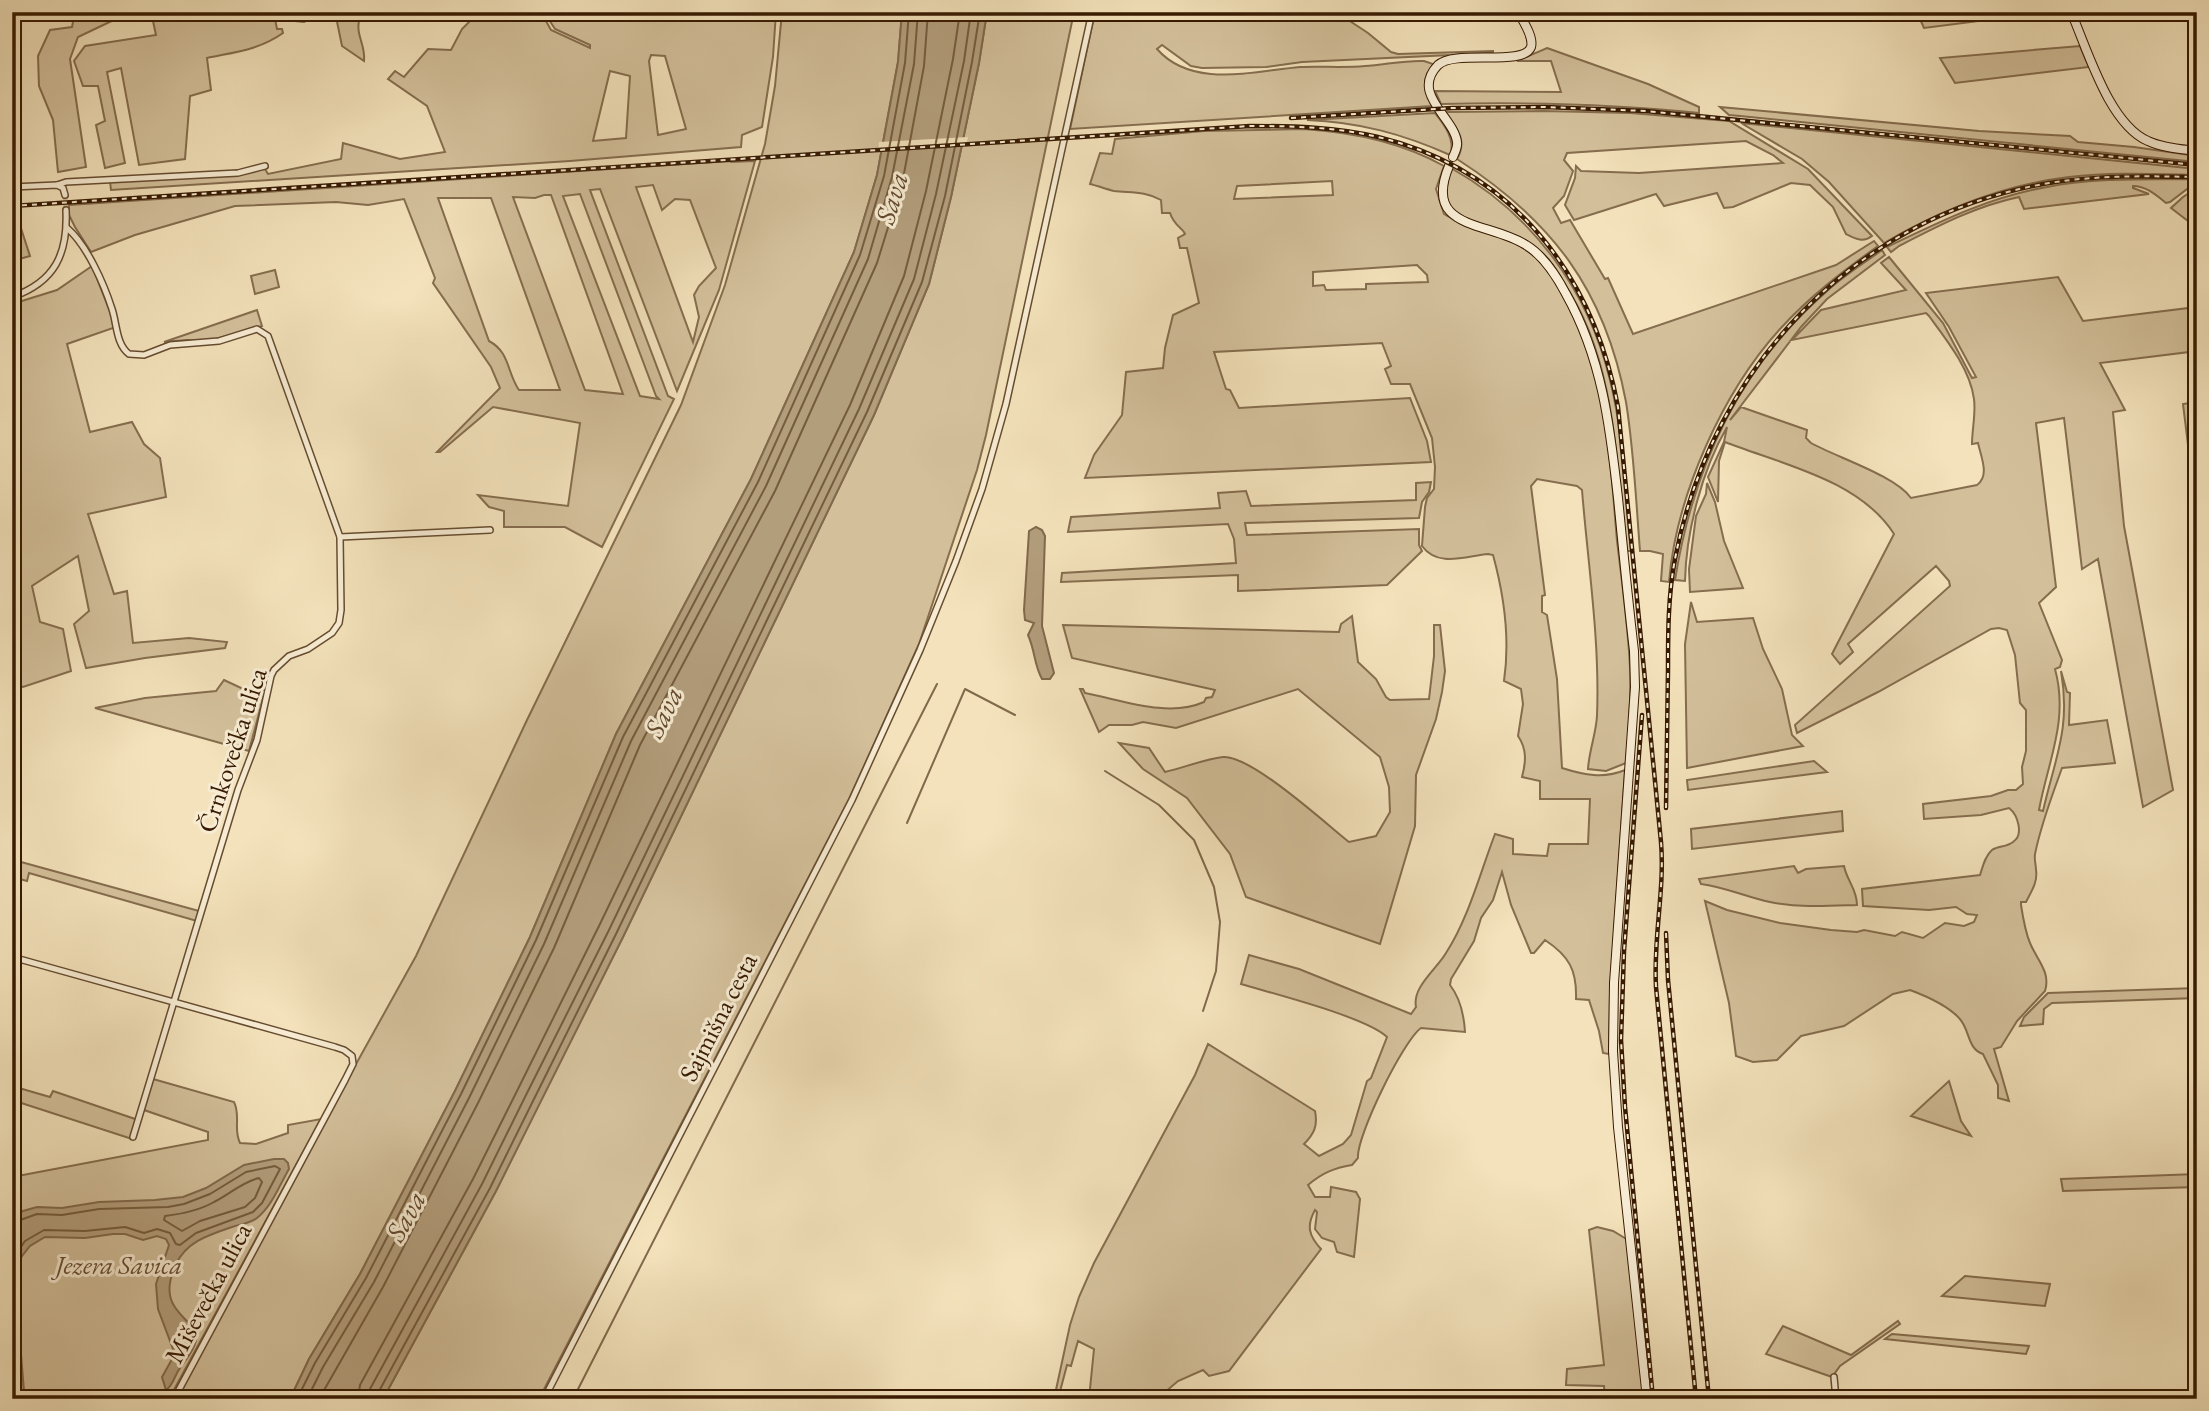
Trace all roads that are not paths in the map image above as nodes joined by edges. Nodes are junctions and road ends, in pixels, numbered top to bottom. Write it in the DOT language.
graph roads {
  1 [pos="1092,12"];
  2 [pos="1518,12"];
  3 [pos="2071,12"];
  4 [pos="2197,151"];
  5 [pos="1453,157"];
  6 [pos="265,166"];
  7 [pos="1449,166"];
  8 [pos="57,185"];
  9 [pos="12,187"];
  10 [pos="65,195"];
  11 [pos="66,210"];
  12 [pos="67,228"];
  13 [pos="12,297"];
  14 [pos="490,530"];
  15 [pos="340,537"];
  16 [pos="12,957"];
  17 [pos="175,1000"];
  18 [pos="134,1137"];
  19 [pos="1834,1377"];
  20 [pos="174,1399"];
  21 [pos="544,1399"];
  22 [pos="1647,1399"];
  23 [pos="1836,1399"];
  1 -- 21 [label="street, Sajmišna cesta"];
  2 -- 5 [label="main road"];
  3 -- 4 [label="main road"];
  6 -- 8 [label="street"];
  7 -- 22 [label="main road"];
  8 -- 9 [label="street"];
  8 -- 10 [label="street"];
  11 -- 12 [label="street"];
  12 -- 13 [label="street"];
  12 -- 15 [label="street, Črnkovečka ulica"];
  14 -- 15 [label="street"];
  15 -- 17 [label="street, Črnkovečka ulica"];
  16 -- 17 [label="street"];
  17 -- 18 [label="street, Črnkovečka ulica"];
  17 -- 20 [label="street, Miševečka ulica"];
  19 -- 23 [label="street"];
}
